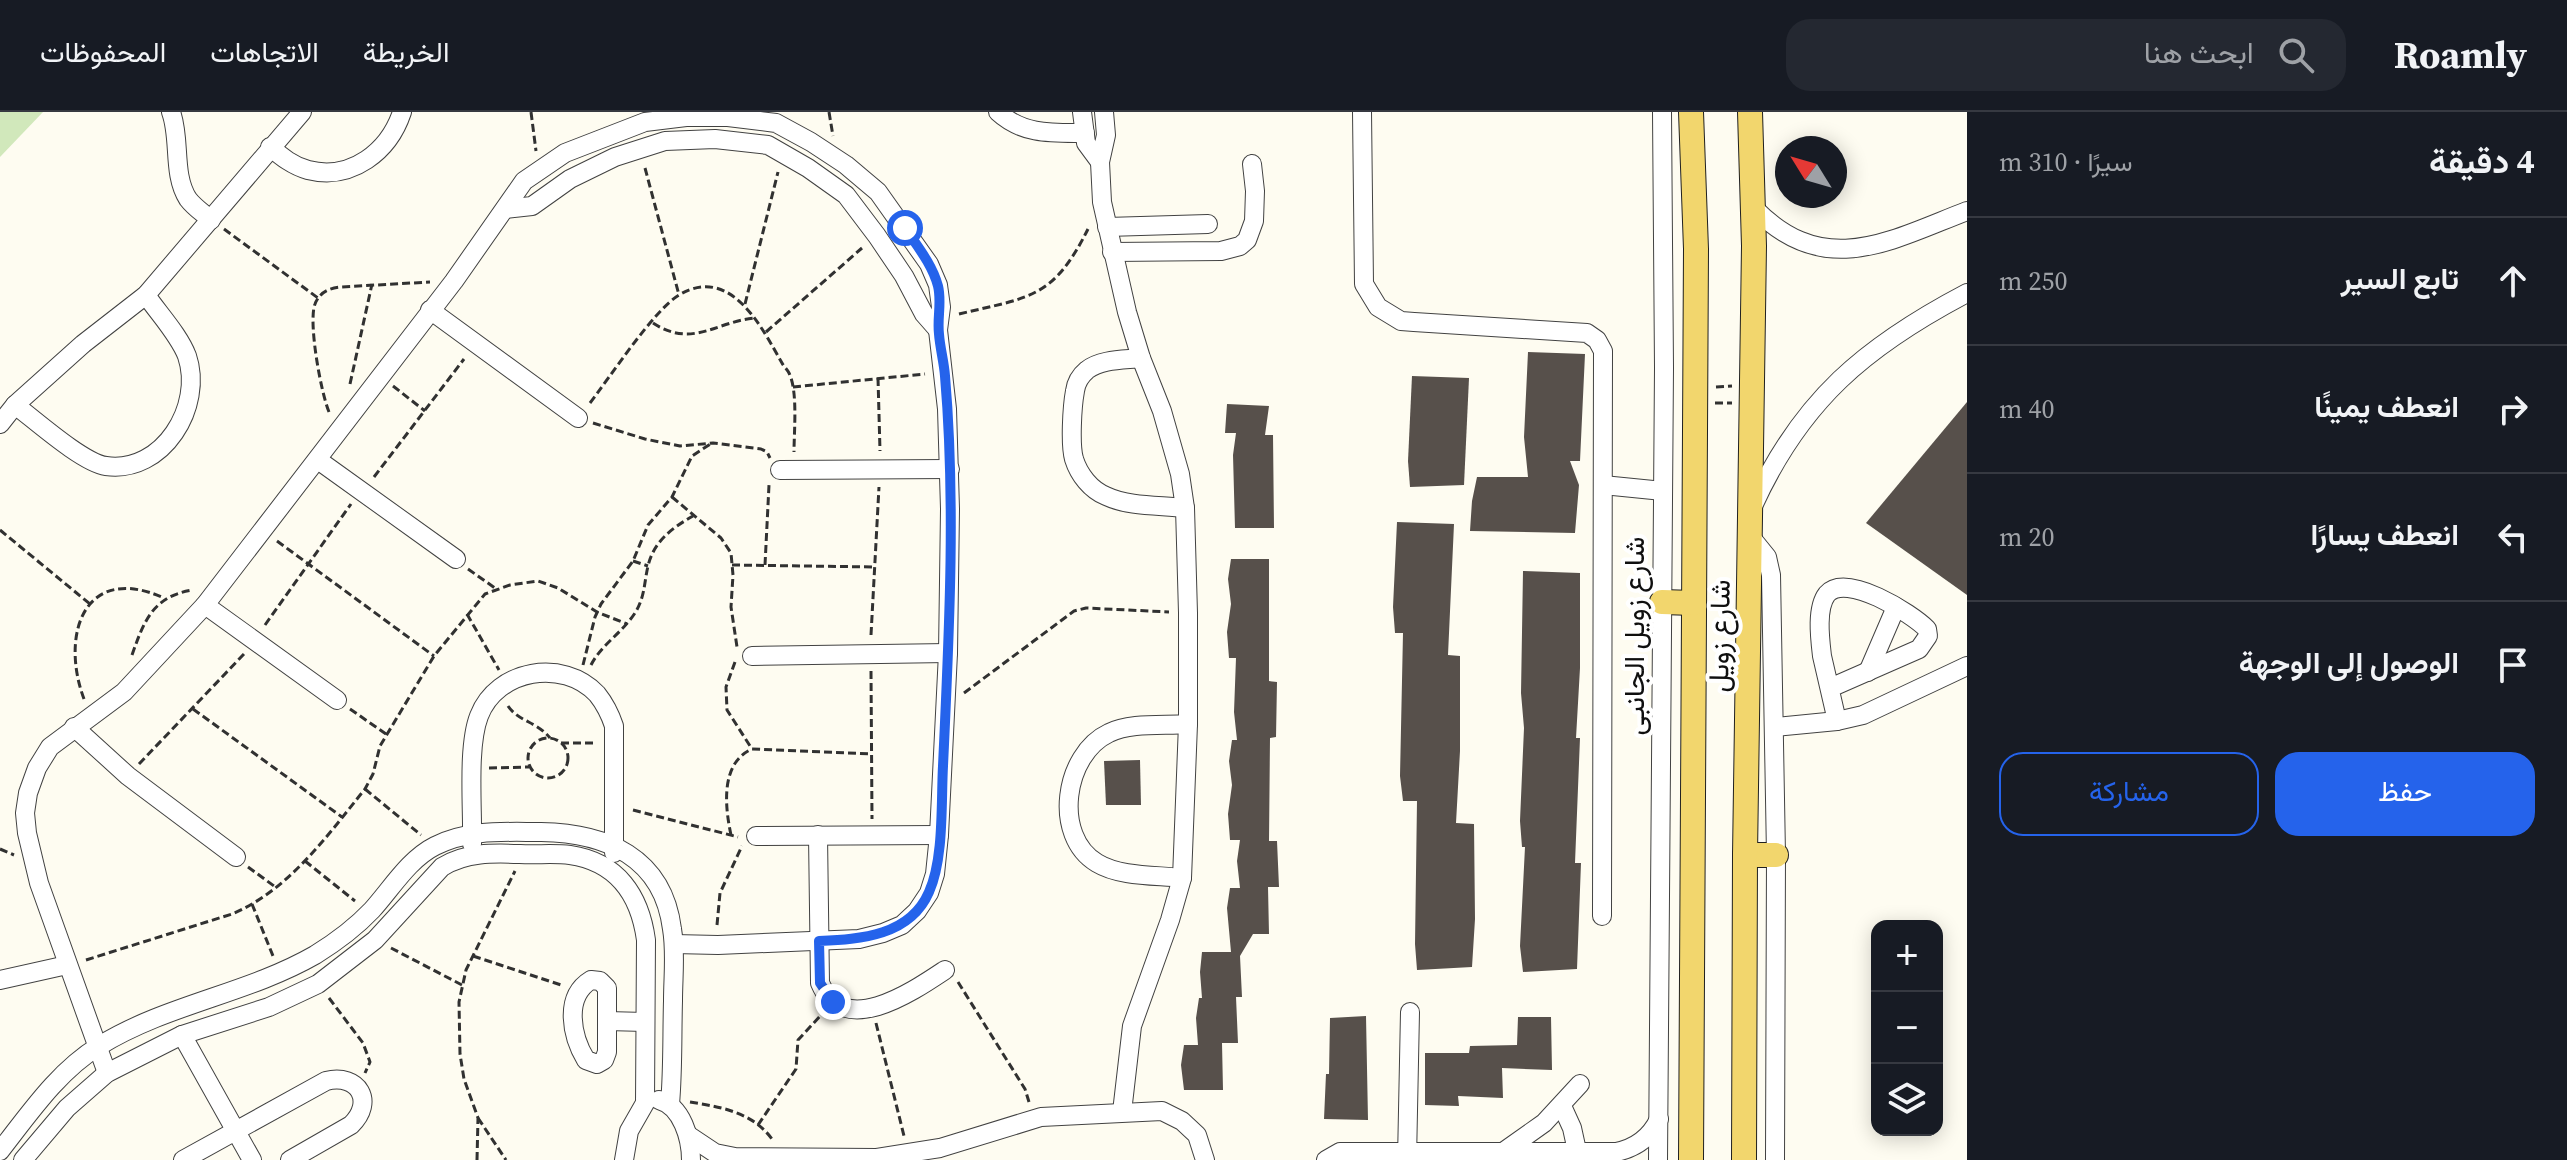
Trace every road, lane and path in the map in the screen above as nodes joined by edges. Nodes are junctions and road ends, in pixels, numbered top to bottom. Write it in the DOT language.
graph roads {
  1 [pos="171,112"];
  2 [pos="302,112"];
  3 [pos="402,112"];
  4 [pos="531,112"];
  5 [pos="998,112"];
  6 [pos="1082,112"];
  7 [pos="1104,112"];
  8 [pos="1362,112"];
  9 [pos="1662,112"];
  10 [pos="1691,112"];
  11 [pos="1750,112"];
  12 [pos="776,123"];
  13 [pos="1085,133"];
  14 [pos="270,147"];
  15 [pos="639,148"];
  16 [pos="775,149"];
  17 [pos="1100,162"];
  18 [pos="1252,164"];
  19 [pos="538,171"];
  20 [pos="1102,202"];
  21 [pos="1754,208"];
  22 [pos="505,209"];
  23 [pos="1967,211"];
  24 [pos="211,220"];
  25 [pos="1208,224"];
  26 [pos="1107,227"];
  27 [pos="876,235"];
  28 [pos="1112,252"];
  29 [pos="454,281"];
  30 [pos="372,284"];
  31 [pos="1967,293"];
  32 [pos="146,295"];
  33 [pos="679,295"];
  34 [pos="318,298"];
  35 [pos="745,305"];
  36 [pos="430,310"];
  37 [pos="756,318"];
  38 [pos="652,323"];
  39 [pos="939,324"];
  40 [pos="766,332"];
  41 [pos="476,344"];
  42 [pos="1141,358"];
  43 [pos="945,372"];
  44 [pos="381,377"];
  45 [pos="878,378"];
  46 [pos="350,387"];
  47 [pos="792,387"];
  48 [pos="1752,394"];
  49 [pos="1696,395"];
  50 [pos="15,405"];
  51 [pos="425,411"];
  52 [pos="578,418"];
  53 [pos="0,424"];
  54 [pos="340,431"];
  55 [pos="713,443"];
  56 [pos="318,460"];
  57 [pos="950,469"];
  58 [pos="782,470"];
  59 [pos="879,470"];
  60 [pos="1603,485"];
  61 [pos="769,486"];
  62 [pos="361,491"];
  63 [pos="1663,491"];
  64 [pos="672,497"];
  65 [pos="1185,508"];
  66 [pos="693,516"];
  67 [pos="1750,524"];
  68 [pos="0,530"];
  69 [pos="264,532"];
  70 [pos="456,559"];
  71 [pos="633,561"];
  72 [pos="308,564"];
  73 [pos="732,565"];
  74 [pos="765,565"];
  75 [pos="648,566"];
  76 [pos="876,567"];
  77 [pos="220,586"];
  78 [pos="496,589"];
  79 [pos="164,598"];
  80 [pos="1662,602"];
  81 [pos="1694,603"];
  82 [pos="90,604"];
  83 [pos="205,605"];
  84 [pos="1896,607"];
  85 [pos="597,612"];
  86 [pos="1188,613"];
  87 [pos="467,614"];
  88 [pos="627,624"];
  89 [pos="255,640"];
  90 [pos="948,653"];
  91 [pos="741,654"];
  92 [pos="871,654"];
  93 [pos="434,656"];
  94 [pos="1967,666"];
  95 [pos="1868,672"];
  96 [pos="579,681"];
  97 [pos="506,683"];
  98 [pos="1830,688"];
  99 [pos="124,692"];
  100 [pos="337,700"];
  101 [pos="946,708"];
  102 [pos="193,709"];
  103 [pos="91,715"];
  104 [pos="1837,721"];
  105 [pos="1188,724"];
  106 [pos="74,727"];
  107 [pos="1775,727"];
  108 [pos="387,735"];
  109 [pos="550,738"];
  110 [pos="561,743"];
  111 [pos="614,746"];
  112 [pos="752,749"];
  113 [pos="872,754"];
  114 [pos="529,767"];
  115 [pos="473,769"];
  116 [pos="128,776"];
  117 [pos="365,789"];
  118 [pos="614,805"];
  119 [pos="342,818"];
  120 [pos="473,832"];
  121 [pos="731,835"];
  122 [pos="818,835"];
  123 [pos="872,835"];
  124 [pos="939,835"];
  125 [pos="756,836"];
  126 [pos="614,845"];
  127 [pos="434,846"];
  128 [pos="523,854"];
  129 [pos="472,855"];
  130 [pos="1745,855"];
  131 [pos="1776,855"];
  132 [pos="236,857"];
  133 [pos="305,861"];
  134 [pos="614,872"];
  135 [pos="1182,878"];
  136 [pos="275,887"];
  137 [pos="252,904"];
  138 [pos="369,913"];
  139 [pos="1602,916"];
  140 [pos="375,940"];
  141 [pos="819,941"];
  142 [pos="674,944"];
  143 [pos="718,945"];
  144 [pos="473,956"];
  145 [pos="67,965"];
  146 [pos="945,970"];
  147 [pos="279,973"];
  148 [pos="0,980"];
  149 [pos="318,984"];
  150 [pos="462,985"];
  151 [pos="579,991"];
  152 [pos="833,1002"];
  153 [pos="872,1008"];
  154 [pos="1410,1012"];
  155 [pos="607,1021"];
  156 [pos="645,1022"];
  157 [pos="182,1035"];
  158 [pos="97,1047"];
  159 [pos="107,1073"];
  160 [pos="1580,1084"];
  161 [pos="357,1087"];
  162 [pos="670,1101"];
  163 [pos="645,1103"];
  164 [pos="1562,1106"];
  165 [pos="1122,1112"];
  166 [pos="478,1118"];
  167 [pos="1659,1118"];
  168 [pos="1031,1120"];
  169 [pos="758,1125"];
  170 [pos="236,1130"];
  171 [pos="688,1135"];
  172 [pos="970,1141"];
  173 [pos="0,1151"];
  174 [pos="1503,1152"];
  175 [pos="909,1155"];
  176 [pos="1407,1156"];
  177 [pos="1579,1156"];
  178 [pos="788,1159"];
  179 [pos="23,1160"];
  180 [pos="183,1160"];
  181 [pos="252,1160"];
  182 [pos="290,1160"];
  183 [pos="477,1160"];
  184 [pos="506,1160"];
  185 [pos="624,1160"];
  186 [pos="691,1160"];
  187 [pos="968,1160"];
  188 [pos="1205,1160"];
  189 [pos="1326,1160"];
  190 [pos="1658,1160"];
  191 [pos="1691,1160"];
  192 [pos="1744,1160"];
  193 [pos="1775,1160"];
  1 -- 24 [label="street"];
  2 -- 14 [label="street"];
  3 -- 14 [label="street"];
  4 -- 19 [label="path"];
  5 -- 13 [label="street"];
  6 -- 13 [label="street"];
  7 -- 17 [label="street"];
  8 -- 60 [label="street"];
  9 -- 63 [label="street, شارع زويل الجانبى"];
  10 -- 49 [label="main road, شارع زويل"];
  11 -- 21 [label="main road, شارع زويل"];
  12 -- 16 [label="street"];
  12 -- 19 [label="street"];
  12 -- 39 [label="street"];
  13 -- 17 [label="street"];
  14 -- 24 [label="street"];
  15 -- 16 [label="street"];
  15 -- 22 [label="street"];
  15 -- 33 [label="path"];
  16 -- 27 [label="street"];
  16 -- 35 [label="path"];
  17 -- 20 [label="street"];
  18 -- 28 [label="street"];
  19 -- 22 [label="street"];
  20 -- 26 [label="street"];
  20 -- 39 [label="path"];
  21 -- 23 [label="street"];
  21 -- 48 [label="main road, شارع زويل"];
  22 -- 29 [label="street"];
  24 -- 32 [label="street"];
  24 -- 34 [label="path"];
  25 -- 26 [label="street"];
  26 -- 28 [label="street"];
  27 -- 39 [label="street"];
  27 -- 40 [label="path"];
  28 -- 42 [label="street"];
  29 -- 30 [label="path"];
  29 -- 36 [label="street"];
  30 -- 34 [label="path"];
  30 -- 46 [label="path"];
  31 -- 67 [label="street"];
  32 -- 50 [label="street"];
  32 -- 50 [label="street"];
  33 -- 35 [label="path"];
  33 -- 38 [label="path"];
  34 -- 54 [label="path"];
  35 -- 37 [label="path"];
  36 -- 41 [label="street"];
  36 -- 44 [label="street"];
  37 -- 38 [label="path"];
  37 -- 40 [label="path"];
  38 -- 52 [label="path"];
  39 -- 43 [label="street"];
  40 -- 47 [label="path"];
  41 -- 51 [label="path"];
  41 -- 52 [label="street"];
  42 -- 65 [label="street"];
  42 -- 65 [label="street"];
  43 -- 45 [label="path"];
  43 -- 57 [label="street"];
  44 -- 51 [label="path"];
  44 -- 54 [label="street"];
  45 -- 47 [label="path"];
  45 -- 59 [label="path"];
  47 -- 58 [label="path"];
  48 -- 49 [label="path"];
  48 -- 49 [label="path"];
  48 -- 67 [label="main road, شارع زويل"];
  49 -- 81 [label="main road, شارع زويل"];
  50 -- 53 [label="street"];
  51 -- 62 [label="path"];
  52 -- 55 [label="path"];
  54 -- 56 [label="street"];
  55 -- 58 [label="path"];
  55 -- 64 [label="path"];
  56 -- 62 [label="street"];
  56 -- 69 [label="street"];
  57 -- 59 [label="street"];
  57 -- 90 [label="street"];
  58 -- 59 [label="street"];
  59 -- 76 [label="path"];
  60 -- 63 [label="street"];
  60 -- 139 [label="street"];
  61 -- 74 [label="path"];
  62 -- 70 [label="street"];
  62 -- 72 [label="path"];
  63 -- 80 [label="street, شارع زويل الجانبى"];
  64 -- 66 [label="path"];
  64 -- 71 [label="path"];
  65 -- 86 [label="street"];
  66 -- 73 [label="path"];
  66 -- 75 [label="path"];
  67 -- 107 [label="street"];
  67 -- 130 [label="main road, شارع زويل"];
  68 -- 82 [label="path"];
  69 -- 72 [label="path"];
  69 -- 77 [label="street"];
  70 -- 78 [label="path"];
  71 -- 75 [label="path"];
  71 -- 85 [label="path"];
  72 -- 89 [label="path"];
  72 -- 93 [label="path"];
  73 -- 74 [label="path"];
  73 -- 91 [label="path"];
  74 -- 76 [label="path"];
  75 -- 88 [label="path"];
  76 -- 92 [label="path"];
  77 -- 79 [label="path"];
  77 -- 83 [label="street"];
  78 -- 85 [label="path"];
  78 -- 87 [label="path"];
  79 -- 82 [label="path"];
  79 -- 99 [label="path"];
  80 -- 81 [label="main road"];
  80 -- 167 [label="street, شارع زويل الجانبى"];
  81 -- 191 [label="main road, شارع زويل"];
  82 -- 103 [label="path"];
  83 -- 89 [label="street"];
  83 -- 99 [label="street"];
  84 -- 95 [label="street"];
  84 -- 95 [label="street"];
  84 -- 98 [label="street"];
  85 -- 88 [label="path"];
  85 -- 96 [label="path"];
  86 -- 101 [label="path"];
  86 -- 105 [label="street"];
  87 -- 93 [label="path"];
  87 -- 97 [label="path"];
  88 -- 96 [label="path"];
  89 -- 100 [label="street"];
  89 -- 102 [label="path"];
  90 -- 92 [label="street"];
  90 -- 101 [label="street"];
  91 -- 92 [label="street"];
  91 -- 112 [label="path"];
  92 -- 113 [label="path"];
  93 -- 108 [label="path"];
  94 -- 104 [label="street"];
  95 -- 98 [label="street"];
  96 -- 97 [label="street"];
  96 -- 111 [label="street"];
  97 -- 109 [label="path"];
  97 -- 115 [label="street"];
  98 -- 104 [label="street"];
  99 -- 103 [label="street"];
  100 -- 108 [label="path"];
  101 -- 124 [label="street"];
  102 -- 116 [label="path"];
  102 -- 119 [label="path"];
  103 -- 106 [label="street"];
  104 -- 107 [label="street"];
  105 -- 135 [label="street"];
  105 -- 135 [label="street"];
  106 -- 116 [label="street"];
  106 -- 145 [label="street"];
  107 -- 131 [label="street"];
  108 -- 117 [label="path"];
  109 -- 110 [label="path"];
  109 -- 114 [label="path"];
  110 -- 111 [label="path"];
  110 -- 114 [label="path"];
  111 -- 118 [label="street"];
  112 -- 113 [label="path"];
  112 -- 121 [label="path"];
  113 -- 123 [label="path"];
  114 -- 115 [label="path"];
  115 -- 120 [label="street"];
  116 -- 132 [label="street"];
  117 -- 119 [label="path"];
  117 -- 127 [label="path"];
  118 -- 121 [label="path"];
  118 -- 126 [label="street"];
  119 -- 133 [label="path"];
  120 -- 126 [label="street"];
  120 -- 127 [label="street"];
  120 -- 129 [label="street"];
  121 -- 143 [label="path"];
  122 -- 123 [label="street"];
  122 -- 125 [label="street"];
  122 -- 141 [label="street"];
  123 -- 124 [label="street"];
  124 -- 141 [label="street"];
  126 -- 134 [label="street"];
  126 -- 142 [label="street"];
  127 -- 138 [label="street"];
  128 -- 129 [label="street"];
  128 -- 134 [label="street"];
  128 -- 144 [label="path"];
  129 -- 140 [label="street"];
  130 -- 131 [label="main road"];
  130 -- 192 [label="main road, شارع زويل"];
  131 -- 193 [label="street"];
  132 -- 136 [label="path"];
  133 -- 136 [label="path"];
  133 -- 138 [label="path"];
  134 -- 156 [label="street"];
  135 -- 165 [label="street"];
  136 -- 137 [label="path"];
  137 -- 145 [label="path"];
  137 -- 147 [label="path"];
  138 -- 147 [label="street"];
  140 -- 149 [label="street"];
  140 -- 150 [label="path"];
  141 -- 143 [label="street"];
  141 -- 152 [label="street"];
  142 -- 143 [label="street"];
  142 -- 162 [label="street"];
  144 -- 150 [label="path"];
  144 -- 151 [label="path"];
  145 -- 148 [label="street"];
  145 -- 158 [label="street"];
  146 -- 153 [label="street"];
  146 -- 168 [label="path"];
  147 -- 158 [label="street"];
  149 -- 157 [label="street"];
  149 -- 161 [label="path"];
  150 -- 166 [label="path"];
  151 -- 155 [label="street"];
  151 -- 155 [label="street"];
  152 -- 153 [label="street"];
  152 -- 169 [label="path"];
  153 -- 175 [label="path"];
  154 -- 176 [label="street"];
  155 -- 156 [label="street"];
  156 -- 163 [label="street"];
  157 -- 159 [label="street"];
  157 -- 170 [label="street"];
  158 -- 159 [label="street"];
  158 -- 173 [label="street"];
  159 -- 179 [label="street"];
  160 -- 164 [label="street"];
  161 -- 170 [label="street"];
  161 -- 182 [label="street"];
  162 -- 163 [label="street"];
  162 -- 169 [label="path"];
  162 -- 171 [label="street"];
  163 -- 185 [label="street"];
  164 -- 174 [label="street"];
  164 -- 177 [label="street"];
  165 -- 168 [label="street"];
  165 -- 188 [label="street"];
  166 -- 183 [label="path"];
  166 -- 184 [label="path"];
  167 -- 177 [label="street"];
  167 -- 190 [label="street, شارع زويل الجانبى"];
  168 -- 172 [label="street"];
  169 -- 178 [label="path"];
  170 -- 180 [label="street"];
  170 -- 181 [label="street"];
  171 -- 178 [label="street"];
  171 -- 186 [label="street"];
  172 -- 175 [label="street"];
  172 -- 187 [label="street"];
  174 -- 176 [label="street"];
  174 -- 177 [label="street"];
  175 -- 178 [label="street"];
  176 -- 189 [label="street"];
}
